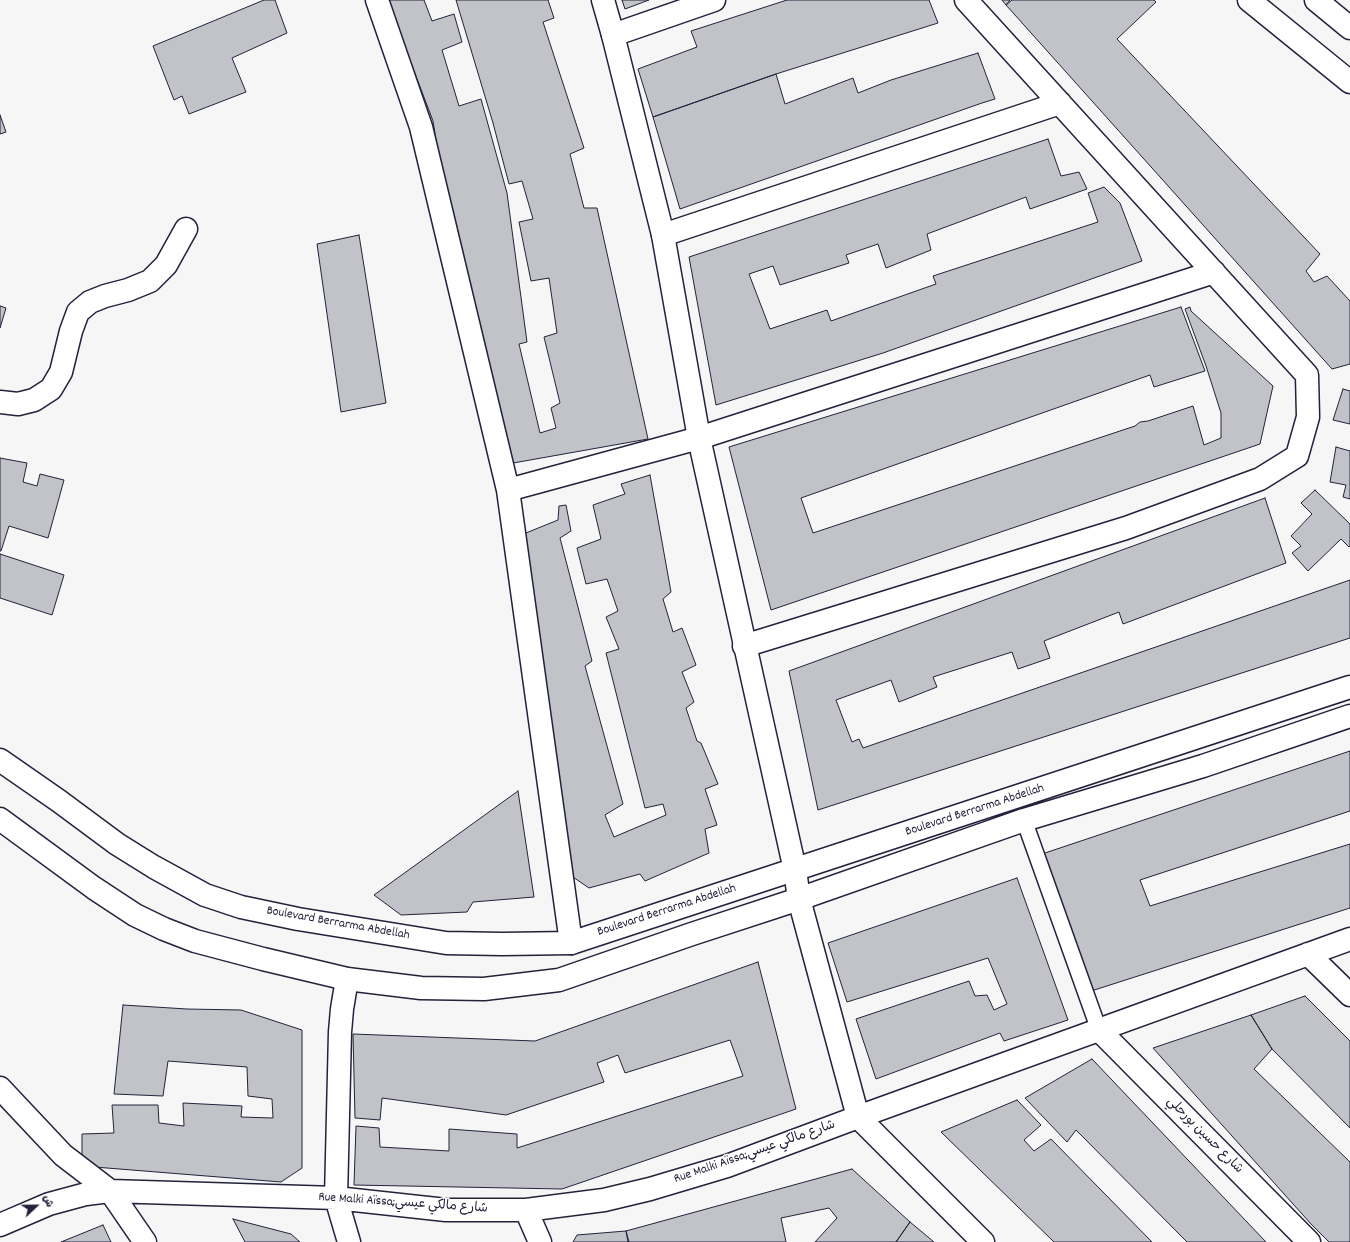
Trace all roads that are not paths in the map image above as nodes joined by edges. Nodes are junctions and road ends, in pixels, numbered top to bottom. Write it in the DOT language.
graph roads {
  1 [pos="377,0"];
  2 [pos="603,0"];
  3 [pos="714,0"];
  4 [pos="966,0"];
  5 [pos="1249,0"];
  6 [pos="1316,0"];
  7 [pos="1350,28"];
  8 [pos="613,35"];
  9 [pos="1350,82"];
  10 [pos="1060,103"];
  11 [pos="186,229"];
  12 [pos="663,235"];
  13 [pos="1214,272"];
  14 [pos="0,402"];
  15 [pos="699,438"];
  16 [pos="508,490"];
  17 [pos="744,646"];
  18 [pos="1350,688"];
  19 [pos="1350,716"];
  20 [pos="0,760"];
  21 [pos="0,819"];
  22 [pos="1024,820"];
  23 [pos="795,870"];
  24 [pos="798,900"];
  25 [pos="1350,939"];
  26 [pos="571,943"];
  27 [pos="1308,954"];
  28 [pos="347,979"];
  29 [pos="1350,995"];
  30 [pos="1098,1030"];
  31 [pos="0,1088"];
  32 [pos="858,1117"];
  33 [pos="110,1191"];
  34 [pos="336,1198"];
  35 [pos="526,1210"];
  36 [pos="0,1225"];
  37 [pos="145,1242"];
  38 [pos="348,1242"];
  39 [pos="540,1242"];
  40 [pos="983,1242"];
  41 [pos="1309,1242"];
  1 -- 16 [label="street"];
  2 -- 8 [label="street"];
  3 -- 8 [label="street"];
  4 -- 10 [label="street"];
  5 -- 9 [label="street"];
  6 -- 7 [label="street"];
  8 -- 12 [label="street"];
  10 -- 12 [label="street"];
  10 -- 13 [label="street"];
  11 -- 14 [label="street"];
  12 -- 15 [label="street"];
  13 -- 15 [label="street"];
  13 -- 17 [label="street"];
  15 -- 16 [label="street"];
  15 -- 17 [label="street"];
  16 -- 26 [label="street"];
  17 -- 23 [label="street"];
  18 -- 23 [label="street, Boulevard Berrarma Abdellah"];
  19 -- 22 [label="street, Boulevard Berrarma Abdellah"];
  20 -- 26 [label="street, Boulevard Berrarma Abdellah"];
  21 -- 28 [label="street, Boulevard Berrarma Abdellah"];
  22 -- 24 [label="street, Boulevard Berrarma Abdellah"];
  22 -- 30 [label="lane"];
  23 -- 24 [label="street"];
  23 -- 26 [label="street, Boulevard Berrarma Abdellah"];
  24 -- 28 [label="street, Boulevard Berrarma Abdellah"];
  24 -- 32 [label="street"];
  25 -- 27 [label="street, Rue Malki Aïssa;شارع مالكي عيسي"];
  27 -- 29 [label="street"];
  27 -- 30 [label="street, Rue Malki Aïssa;شارع مالكي عيسي"];
  28 -- 34 [label="street"];
  30 -- 32 [label="street, Rue Malki Aïssa;شارع مالكي عيسي"];
  30 -- 41 [label="street, شارع حسين بورحلي"];
  31 -- 33 [label="street"];
  32 -- 35 [label="street, Rue Malki Aïssa;شارع مالكي عيسي"];
  32 -- 40 [label="street"];
  33 -- 34 [label="street, Rue Malki Aïssa;شارع مالكي عيسي"];
  33 -- 36 [label="street, Rue Malki Aïssa;شارع مالكي عيسي"];
  33 -- 37 [label="street"];
  34 -- 35 [label="street, Rue Malki Aïssa;شارع مالكي عيسي"];
  34 -- 38 [label="street"];
  35 -- 39 [label="street"];
}
